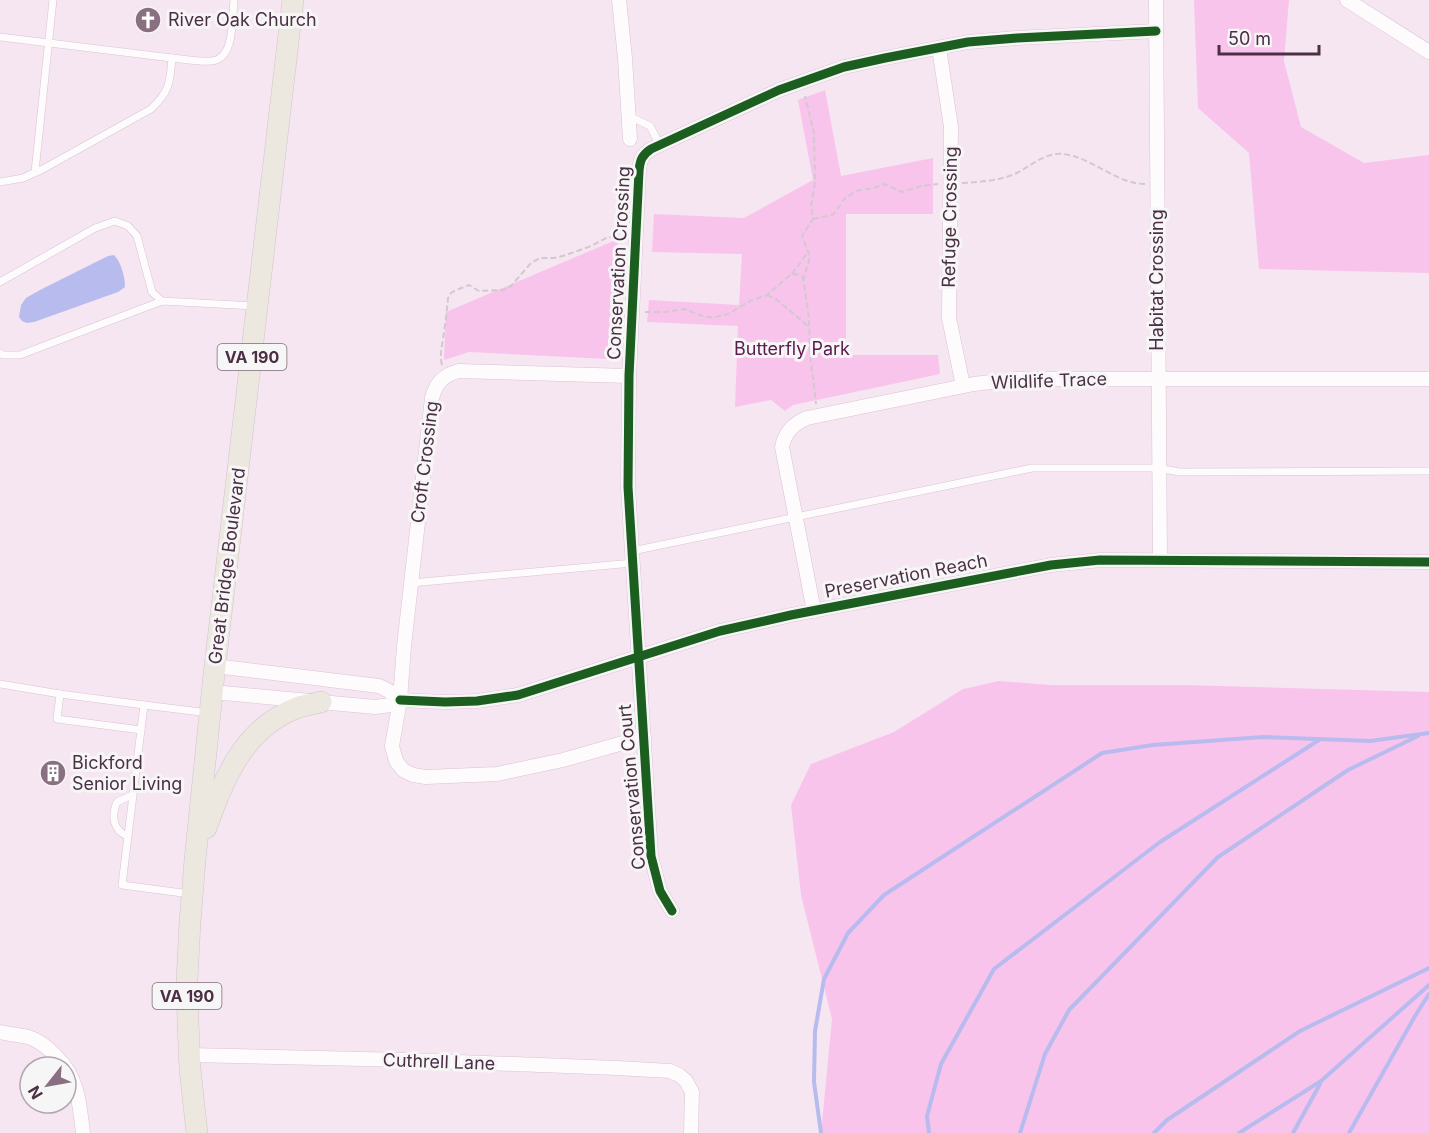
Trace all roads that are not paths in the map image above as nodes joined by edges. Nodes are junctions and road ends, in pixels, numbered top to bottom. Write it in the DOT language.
graph roads {
  1 [pos="53,0"];
  2 [pos="234,0"];
  3 [pos="293,0"];
  4 [pos="619,0"];
  5 [pos="1156,0"];
  6 [pos="1347,0"];
  7 [pos="1156,31"];
  8 [pos="0,37"];
  9 [pos="49,43"];
  10 [pos="939,48"];
  11 [pos="1429,52"];
  12 [pos="172,58"];
  13 [pos="629,116"];
  14 [pos="630,139"];
  15 [pos="660,145"];
  16 [pos="35,172"];
  17 [pos="0,182"];
  18 [pos="0,282"];
  19 [pos="162,301"];
  20 [pos="257,307"];
  21 [pos="0,353"];
  22 [pos="629,376"];
  23 [pos="1157,379"];
  24 [pos="1429,379"];
  25 [pos="963,386"];
  26 [pos="1158,468"];
  27 [pos="1429,471"];
  28 [pos="795,518"];
  29 [pos="632,557"];
  30 [pos="1160,560"];
  31 [pos="1429,562"];
  32 [pos="411,583"];
  33 [pos="814,610"];
  34 [pos="639,657"];
  35 [pos="215,666"];
  36 [pos="0,684"];
  37 [pos="213,692"];
  38 [pos="60,694"];
  39 [pos="400,700"];
  40 [pos="321,702"];
  41 [pos="144,705"];
  42 [pos="210,713"];
  43 [pos="141,730"];
  44 [pos="644,737"];
  45 [pos="132,795"];
  46 [pos="128,837"];
  47 [pos="195,860"];
  48 [pos="192,894"];
  49 [pos="672,911"];
  50 [pos="0,1032"];
  51 [pos="55,1055"];
  52 [pos="190,1055"];
  53 [pos="78,1097"];
  54 [pos="83,1133"];
  55 [pos="197,1133"];
  56 [pos="691,1133"];
  1 -- 9 [label="lane"];
  2 -- 12 [label="lane"];
  3 -- 20 [label="main road, Great Bridge Boulevard / VA 190"];
  4 -- 13 [label="street"];
  5 -- 7 [label="street, Habitat Crossing"];
  6 -- 11 [label="street"];
  7 -- 10 [label="street, Conservation Crossing"];
  7 -- 23 [label="street, Habitat Crossing"];
  8 -- 9 [label="lane"];
  9 -- 12 [label="lane"];
  9 -- 16 [label="lane"];
  10 -- 15 [label="street, Conservation Crossing"];
  10 -- 25 [label="street, Refuge Crossing"];
  12 -- 16 [label="lane"];
  13 -- 14 [label="street"];
  13 -- 15 [label="lane"];
  15 -- 22 [label="street, Conservation Crossing"];
  16 -- 17 [label="lane"];
  18 -- 19 [label="lane"];
  19 -- 20 [label="lane"];
  19 -- 21 [label="lane"];
  20 -- 35 [label="main road, Great Bridge Boulevard / VA 190"];
  22 -- 29 [label="street, Conservation Crossing"];
  22 -- 32 [label="street, Croft Crossing"];
  23 -- 24 [label="street, Wildlife Trace"];
  23 -- 25 [label="street, Wildlife Trace"];
  23 -- 26 [label="street, Habitat Crossing"];
  25 -- 28 [label="street, Wildlife Trace"];
  26 -- 27 [label="lane"];
  26 -- 28 [label="lane"];
  26 -- 30 [label="street, Habitat Crossing"];
  28 -- 29 [label="lane"];
  28 -- 33 [label="street, Wildlife Trace"];
  29 -- 32 [label="lane"];
  29 -- 34 [label="street, Conservation Crossing"];
  30 -- 31 [label="street, Preservation Reach"];
  30 -- 33 [label="street, Preservation Reach"];
  32 -- 39 [label="street, Croft Crossing"];
  33 -- 34 [label="street, Preservation Reach"];
  34 -- 39 [label="street, Preservation Reach"];
  34 -- 44 [label="street, Conservation Court"];
  35 -- 37 [label="main road, Great Bridge Boulevard / VA 190"];
  35 -- 39 [label="street, Preservation Reach"];
  36 -- 38 [label="lane"];
  37 -- 40 [label="street, Preservation Reach"];
  37 -- 42 [label="main road, Great Bridge Boulevard / VA 190"];
  38 -- 41 [label="lane"];
  38 -- 43 [label="lane"];
  39 -- 40 [label="street, Preservation Reach"];
  39 -- 44 [label="street, Croft Crossing"];
  40 -- 47 [label="main road"];
  41 -- 42 [label="lane"];
  41 -- 43 [label="lane"];
  42 -- 47 [label="main road, Great Bridge Boulevard / VA 190"];
  43 -- 45 [label="lane"];
  44 -- 49 [label="street, Conservation Court"];
  45 -- 46 [label="lane"];
  45 -- 46 [label="lane"];
  46 -- 48 [label="lane"];
  47 -- 48 [label="main road, Great Bridge Boulevard / VA 190"];
  48 -- 52 [label="main road, Great Bridge Boulevard / VA 190"];
  50 -- 51 [label="street"];
  52 -- 55 [label="main road, Great Bridge Boulevard / VA 190"];
  52 -- 56 [label="street, Cuthrell Lane"];
  53 -- 54 [label="street"];
}
